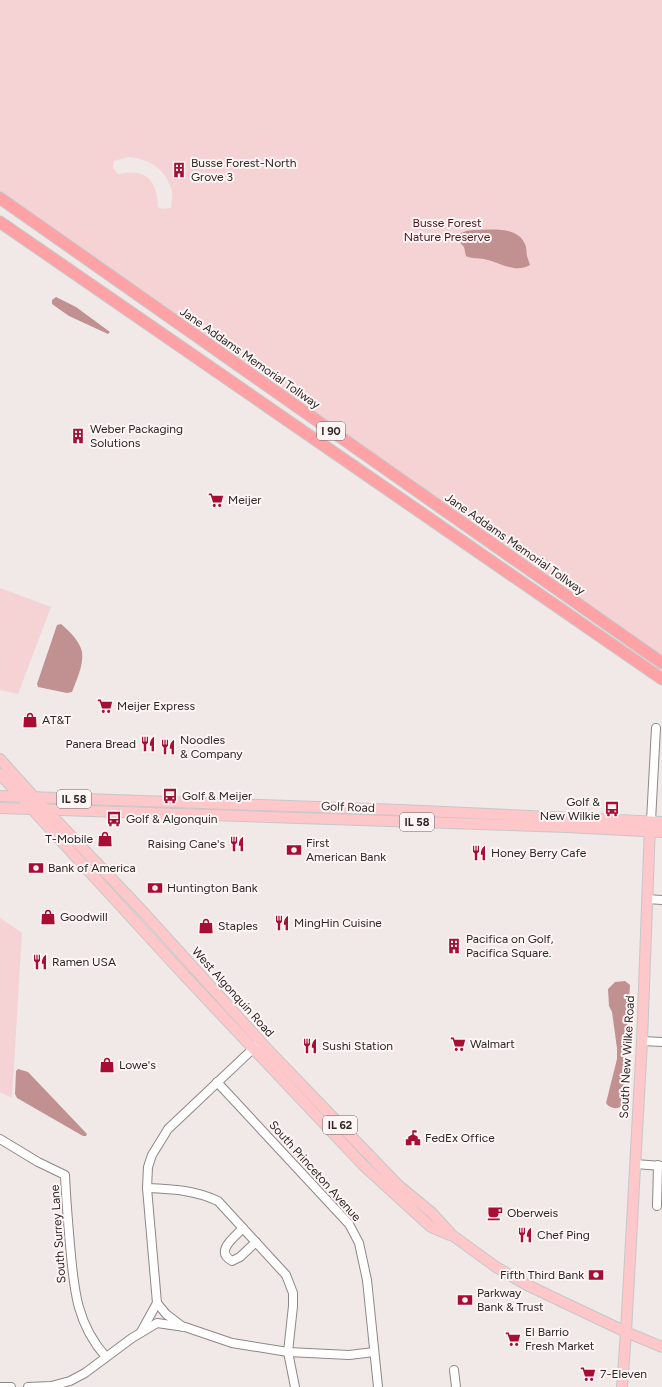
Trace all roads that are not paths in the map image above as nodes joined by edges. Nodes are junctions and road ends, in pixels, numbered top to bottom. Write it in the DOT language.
graph roads {
  1 [pos="0,198"];
  2 [pos="0,222"];
  3 [pos="662,663"];
  4 [pos="662,679"];
  5 [pos="656,728"];
  6 [pos="0,759"];
  7 [pos="0,774"];
  8 [pos="0,796"];
  9 [pos="21,798"];
  10 [pos="35,798"];
  11 [pos="0,808"];
  12 [pos="32,810"];
  13 [pos="46,810"];
  14 [pos="651,821"];
  15 [pos="662,822"];
  16 [pos="650,832"];
  17 [pos="662,832"];
  18 [pos="648,899"];
  19 [pos="662,900"];
  20 [pos="642,1041"];
  21 [pos="662,1042"];
  22 [pos="257,1045"];
  23 [pos="217,1082"];
  24 [pos="0,1139"];
  25 [pos="635,1164"];
  26 [pos="660,1166"];
  27 [pos="147,1188"];
  28 [pos="657,1206"];
  29 [pos="243,1228"];
  30 [pos="256,1242"];
  31 [pos="157,1303"];
  32 [pos="184,1327"];
  33 [pos="626,1332"];
  34 [pos="140,1333"];
  35 [pos="662,1347"];
  36 [pos="288,1352"];
  37 [pos="374,1352"];
  38 [pos="106,1357"];
  39 [pos="454,1370"];
  40 [pos="0,1387"];
  41 [pos="11,1387"];
  42 [pos="28,1387"];
  43 [pos="295,1387"];
  44 [pos="378,1387"];
  45 [pos="456,1387"];
  46 [pos="622,1387"];
  1 -- 3 [label="highway, Jane Addams Memorial Tollway / I 90"];
  2 -- 4 [label="highway, I 90"];
  5 -- 14 [label="street, South New Wilke Road"];
  6 -- 10 [label="main road, West Algonquin Road / IL 62"];
  7 -- 9 [label="main road, West Algonquin Road / IL 62"];
  8 -- 9 [label="main road, IL 58"];
  9 -- 10 [label="main road, IL 58"];
  9 -- 12 [label="main road, West Algonquin Road / IL 62"];
  10 -- 13 [label="main road, West Algonquin Road / IL 62"];
  10 -- 14 [label="main road, Golf Road / IL 58"];
  11 -- 12 [label="main road, IL 58"];
  12 -- 13 [label="main road, Golf Road / IL 58"];
  12 -- 22 [label="main road, West Algonquin Road / IL 62"];
  13 -- 16 [label="main road, Golf Road / IL 58"];
  13 -- 22 [label="main road, West Algonquin Road / IL 62"];
  14 -- 15 [label="main road, Golf Road / IL 58"];
  14 -- 16 [label="main road, South New Wilke Road"];
  16 -- 17 [label="main road, Golf Road / IL 58"];
  16 -- 18 [label="main road, South New Wilke Road"];
  18 -- 19 [label="street"];
  18 -- 20 [label="main road, South New Wilke Road"];
  20 -- 21 [label="street"];
  20 -- 25 [label="main road, South New Wilke Road"];
  22 -- 23 [label="street"];
  22 -- 33 [label="main road, West Algonquin Road / IL 62"];
  23 -- 27 [label="street"];
  23 -- 37 [label="street, South Princeton Avenue"];
  24 -- 38 [label="street, South Surrey Lane"];
  25 -- 26 [label="street"];
  25 -- 33 [label="main road, South New Wilke Road"];
  26 -- 28 [label="street"];
  27 -- 29 [label="street"];
  27 -- 31 [label="street"];
  29 -- 30 [label="street"];
  29 -- 30 [label="street"];
  30 -- 36 [label="street"];
  31 -- 32 [label="street"];
  31 -- 34 [label="street"];
  32 -- 34 [label="street"];
  32 -- 36 [label="street"];
  33 -- 35 [label="main road, West Algonquin Road / IL 62"];
  33 -- 46 [label="main road, South New Wilke Road"];
  34 -- 38 [label="street"];
  36 -- 37 [label="street"];
  36 -- 43 [label="street"];
  37 -- 44 [label="street, South Princeton Avenue"];
  38 -- 42 [label="street"];
  39 -- 45 [label="street"];
  40 -- 41 [label="street"];
}
